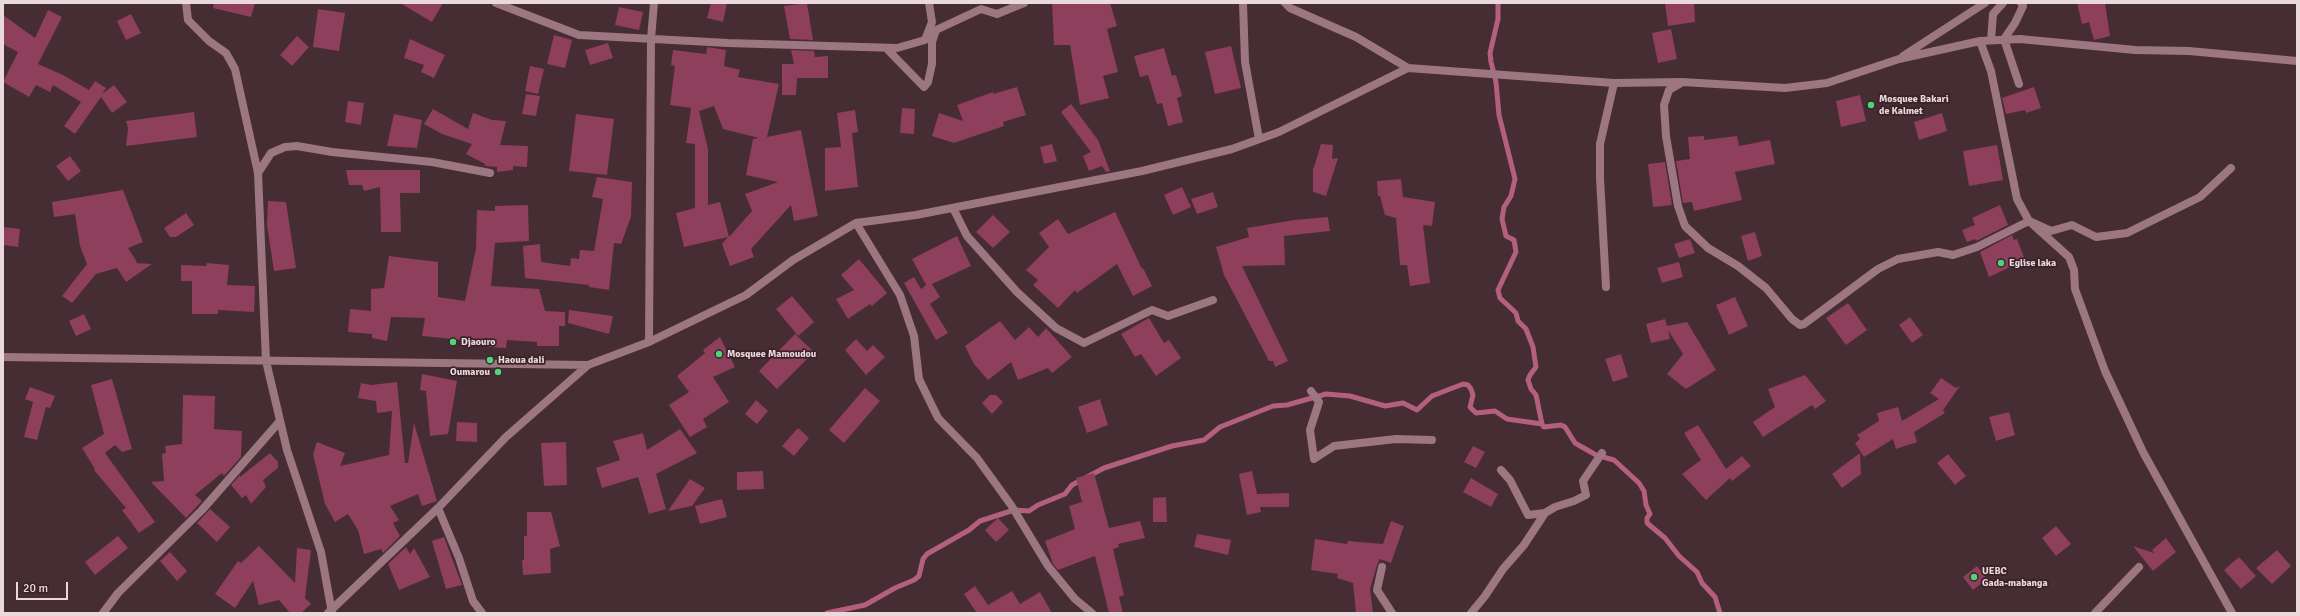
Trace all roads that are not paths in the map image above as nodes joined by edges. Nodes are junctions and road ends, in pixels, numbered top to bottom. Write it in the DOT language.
graph roads {
  1 [pos="186,3"];
  2 [pos="496,3"];
  3 [pos="654,3"];
  4 [pos="929,3"];
  5 [pos="1024,3"];
  6 [pos="1243,3"];
  7 [pos="1285,3"];
  8 [pos="1985,3"];
  9 [pos="2002,3"];
  10 [pos="2021,3"];
  11 [pos="651,39"];
  12 [pos="1991,40"];
  13 [pos="2004,40"];
  14 [pos="1980,41"];
  15 [pos="886,48"];
  16 [pos="1899,59"];
  17 [pos="2297,61"];
  18 [pos="1408,68"];
  19 [pos="1682,82"];
  20 [pos="1614,83"];
  21 [pos="2019,84"];
  22 [pos="1259,139"];
  23 [pos="2231,168"];
  24 [pos="258,173"];
  25 [pos="490,173"];
  26 [pos="953,208"];
  27 [pos="2029,221"];
  28 [pos="856,223"];
  29 [pos="1606,287"];
  30 [pos="1213,300"];
  31 [pos="649,342"];
  32 [pos="3,357"];
  33 [pos="266,360"];
  34 [pos="588,365"];
  35 [pos="1311,391"];
  36 [pos="280,421"];
  37 [pos="1432,440"];
  38 [pos="1602,453"];
  39 [pos="1501,470"];
  40 [pos="438,508"];
  41 [pos="1545,513"];
  42 [pos="1382,567"];
  43 [pos="2139,567"];
  44 [pos="330,612"];
  45 [pos="103,613"];
  46 [pos="482,613"];
  47 [pos="1092,613"];
  48 [pos="1392,613"];
  49 [pos="1471,613"];
  50 [pos="2095,613"];
  51 [pos="2232,613"];
  1 -- 24 [label="street"];
  2 -- 11 [label="street"];
  3 -- 11 [label="street"];
  4 -- 15 [label="street"];
  5 -- 15 [label="street"];
  6 -- 22 [label="street"];
  7 -- 18 [label="street"];
  8 -- 16 [label="street"];
  9 -- 12 [label="street"];
  10 -- 13 [label="street"];
  11 -- 15 [label="street"];
  11 -- 31 [label="street"];
  12 -- 13 [label="street"];
  12 -- 14 [label="street"];
  13 -- 17 [label="street"];
  13 -- 21 [label="street"];
  14 -- 16 [label="street"];
  14 -- 27 [label="street"];
  16 -- 19 [label="street"];
  18 -- 20 [label="street"];
  18 -- 22 [label="street"];
  19 -- 20 [label="street"];
  19 -- 27 [label="street"];
  20 -- 29 [label="street"];
  22 -- 26 [label="street"];
  23 -- 27 [label="street"];
  24 -- 25 [label="street"];
  24 -- 33 [label="street"];
  26 -- 28 [label="street"];
  26 -- 30 [label="street"];
  27 -- 51 [label="street"];
  28 -- 31 [label="street"];
  28 -- 47 [label="street"];
  31 -- 34 [label="street"];
  32 -- 33 [label="street"];
  33 -- 34 [label="street"];
  33 -- 36 [label="street"];
  34 -- 40 [label="street"];
  35 -- 37 [label="street"];
  36 -- 44 [label="street"];
  36 -- 45 [label="street"];
  38 -- 41 [label="street"];
  39 -- 41 [label="street"];
  40 -- 44 [label="street"];
  40 -- 46 [label="street"];
  41 -- 49 [label="street"];
  42 -- 48 [label="street"];
  43 -- 50 [label="street"];
}
